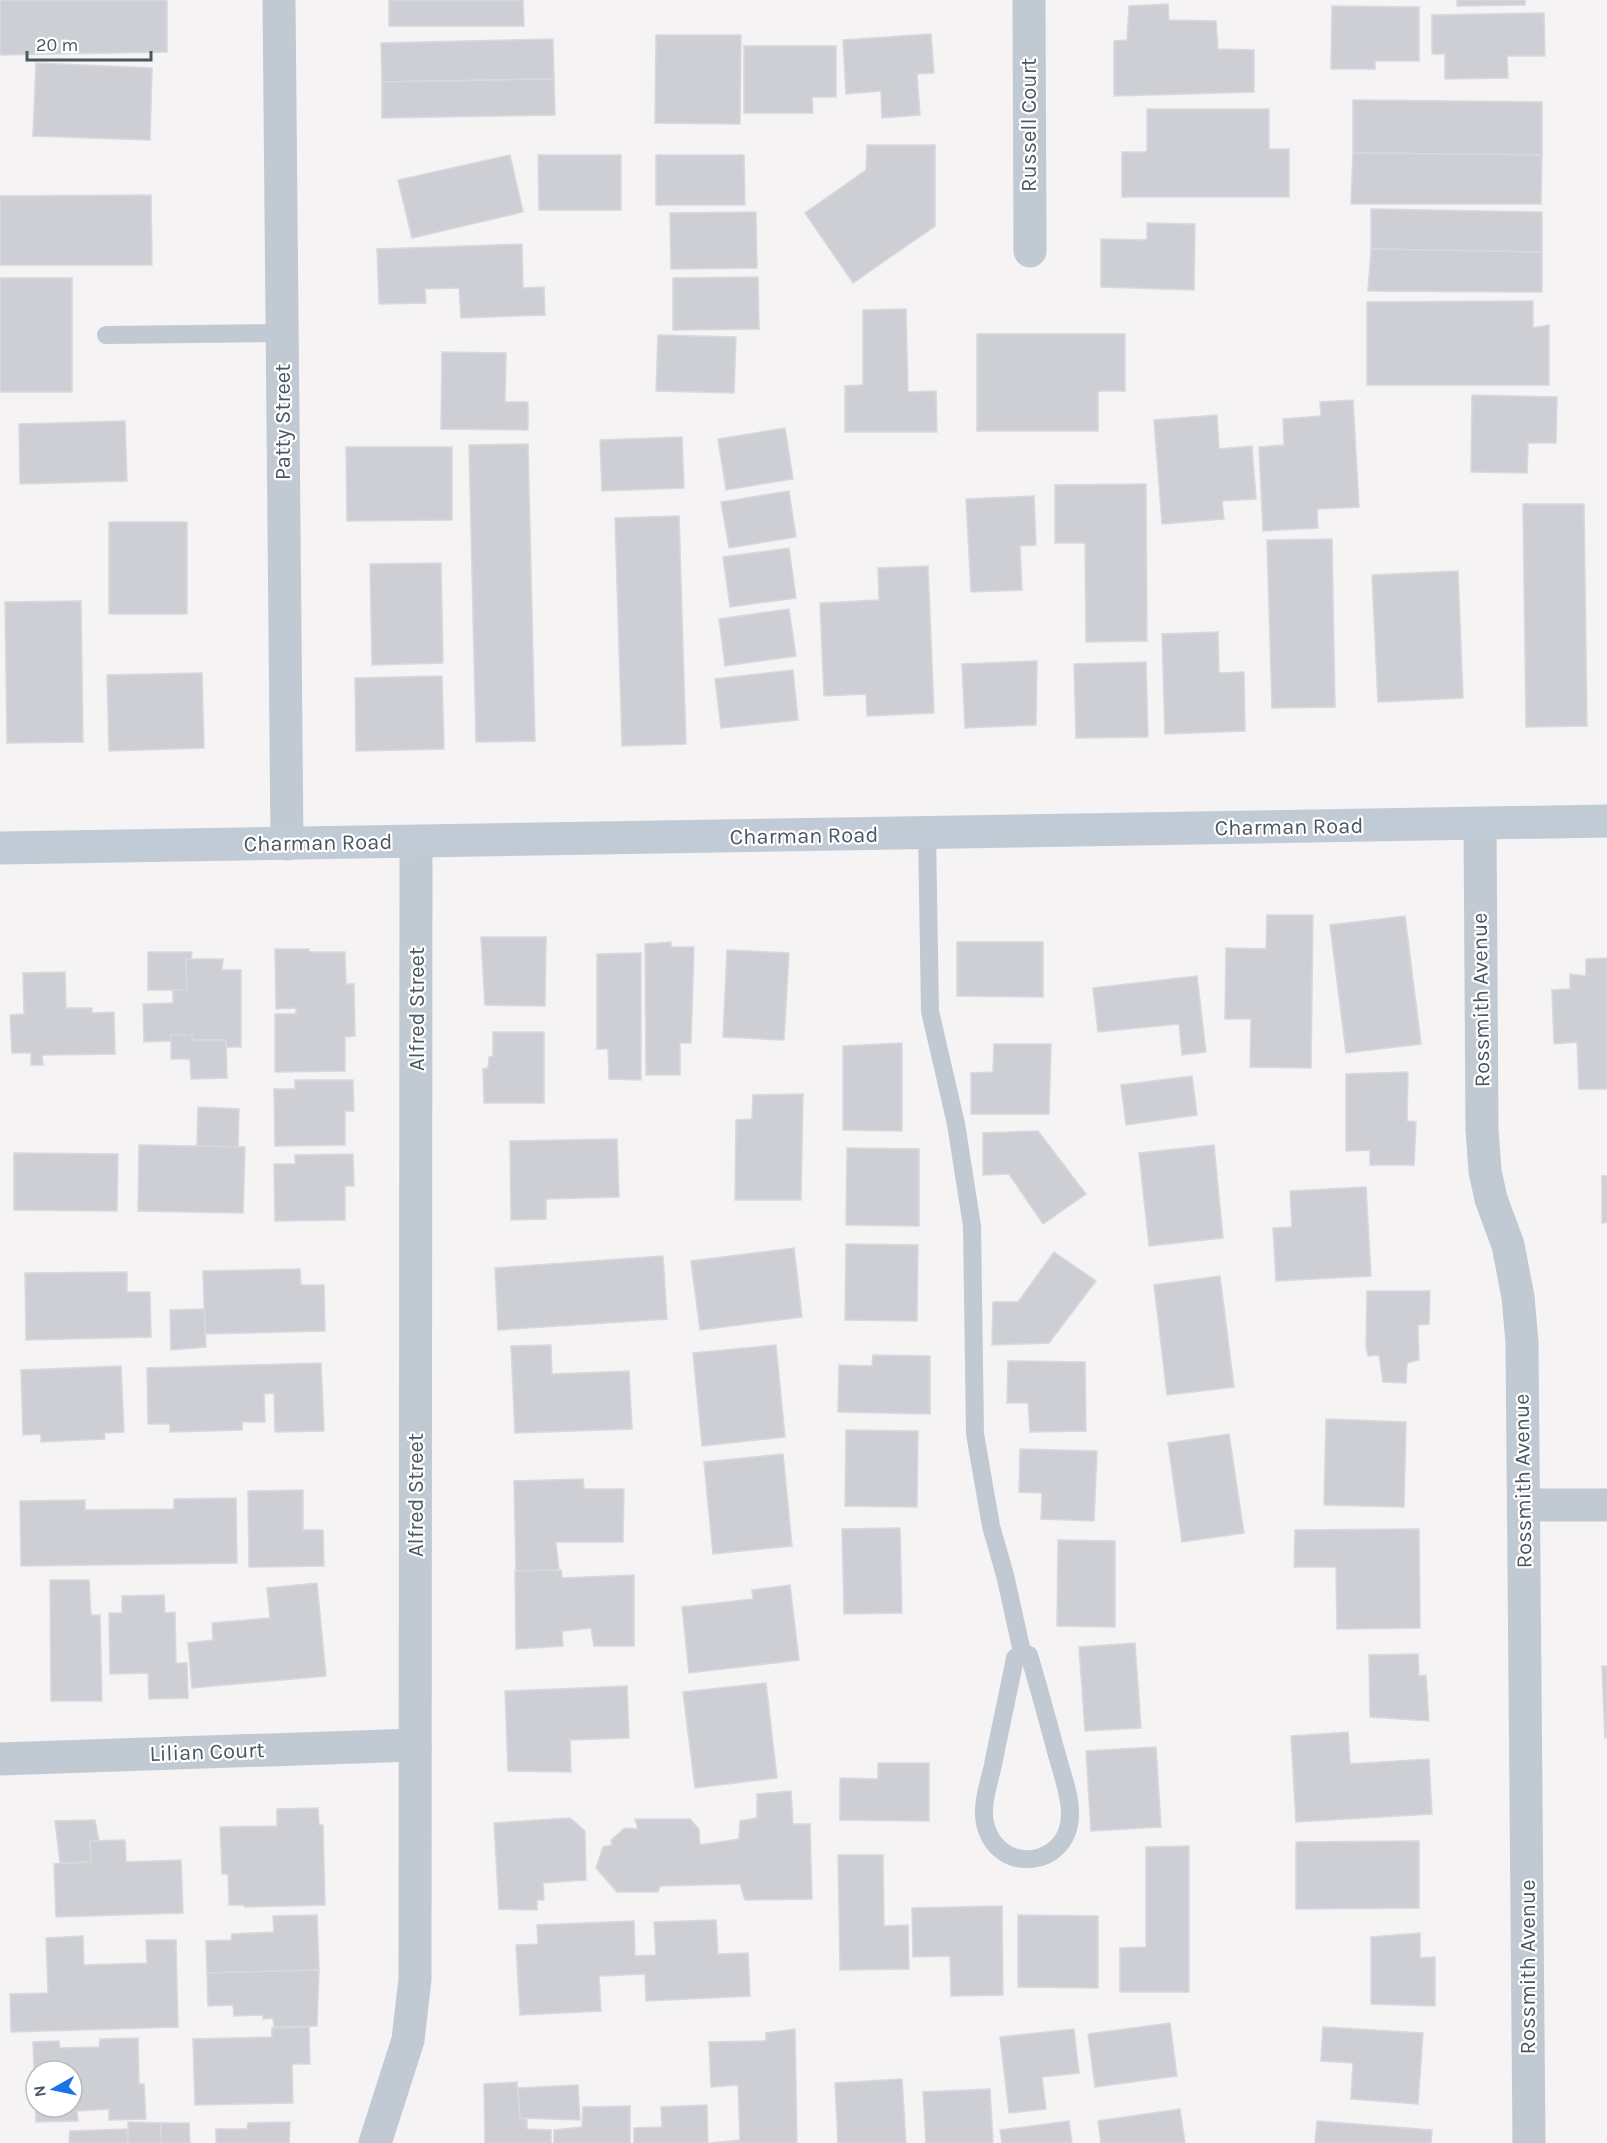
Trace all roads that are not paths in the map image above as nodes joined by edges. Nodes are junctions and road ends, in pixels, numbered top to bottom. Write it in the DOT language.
graph roads {
  1 [pos="279,0"];
  2 [pos="1029,0"];
  3 [pos="1030,250"];
  4 [pos="283,333"];
  5 [pos="106,335"];
  6 [pos="1607,821"];
  7 [pos="1480,824"];
  8 [pos="927,833"];
  9 [pos="416,842"];
  10 [pos="286,844"];
  11 [pos="0,848"];
  12 [pos="1524,1505"];
  13 [pos="1607,1505"];
  14 [pos="1022,1652"];
  15 [pos="415,1745"];
  16 [pos="0,1759"];
  17 [pos="375,2143"];
  18 [pos="1529,2143"];
  1 -- 4 [label="street, Patty Street"];
  2 -- 3 [label="street, Russell Court"];
  4 -- 5 [label="lane"];
  4 -- 10 [label="street, Patty Street"];
  6 -- 7 [label="main road, Charman Road"];
  7 -- 8 [label="main road, Charman Road"];
  7 -- 12 [label="street, Rossmith Avenue"];
  8 -- 9 [label="main road, Charman Road"];
  8 -- 14 [label="lane"];
  9 -- 10 [label="main road, Charman Road"];
  9 -- 15 [label="street, Alfred Street"];
  10 -- 11 [label="main road, Charman Road"];
  12 -- 13 [label="street"];
  12 -- 18 [label="street, Rossmith Avenue"];
  14 -- 14 [label="lane"];
  15 -- 16 [label="street, Lilian Court"];
  15 -- 17 [label="street, Alfred Street"];
}
